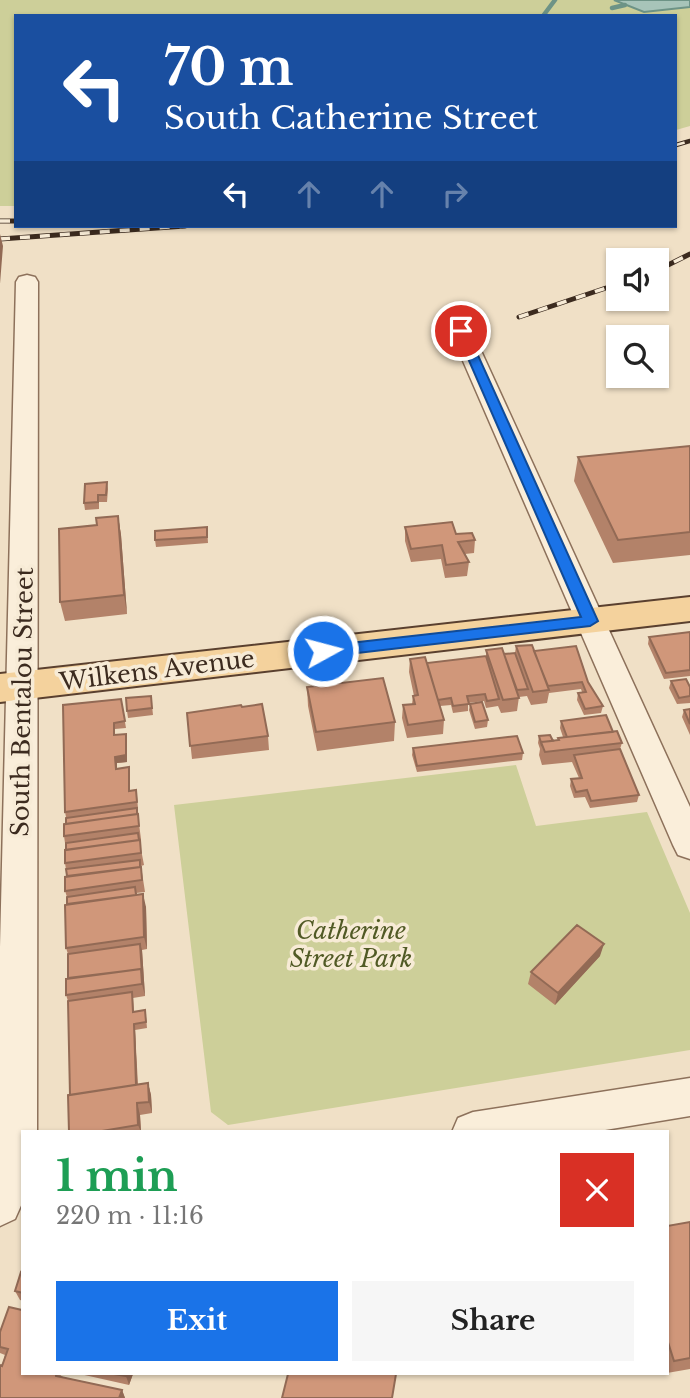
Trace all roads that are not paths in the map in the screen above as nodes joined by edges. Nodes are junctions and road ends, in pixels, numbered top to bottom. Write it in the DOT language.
graph roads {
  1 [pos="27,282"];
  2 [pos="461,331"];
  3 [pos="12,476"];
  4 [pos="690,589"];
  5 [pos="690,609"];
  6 [pos="586,611"];
  7 [pos="11,676"];
  8 [pos="687,832"];
  9 [pos="10,908"];
  10 [pos="690,1097"];
  11 [pos="485,1130"];
  12 [pos="21,1204"];
  13 [pos="0,1206"];
  1 -- 3 [label="street, South Bentalou Street"];
  2 -- 6 [label="street"];
  3 -- 7 [label="street, South Bentalou Street"];
  4 -- 6 [label="main road, Wilkens Avenue"];
  5 -- 6 [label="main road, Wilkens Avenue"];
  6 -- 7 [label="main road, Wilkens Avenue"];
  6 -- 8 [label="street"];
  7 -- 9 [label="street, South Bentalou Street"];
  9 -- 13 [label="street, South Bentalou Street"];
  10 -- 11 [label="street"];
  12 -- 13 [label="street"];
}
